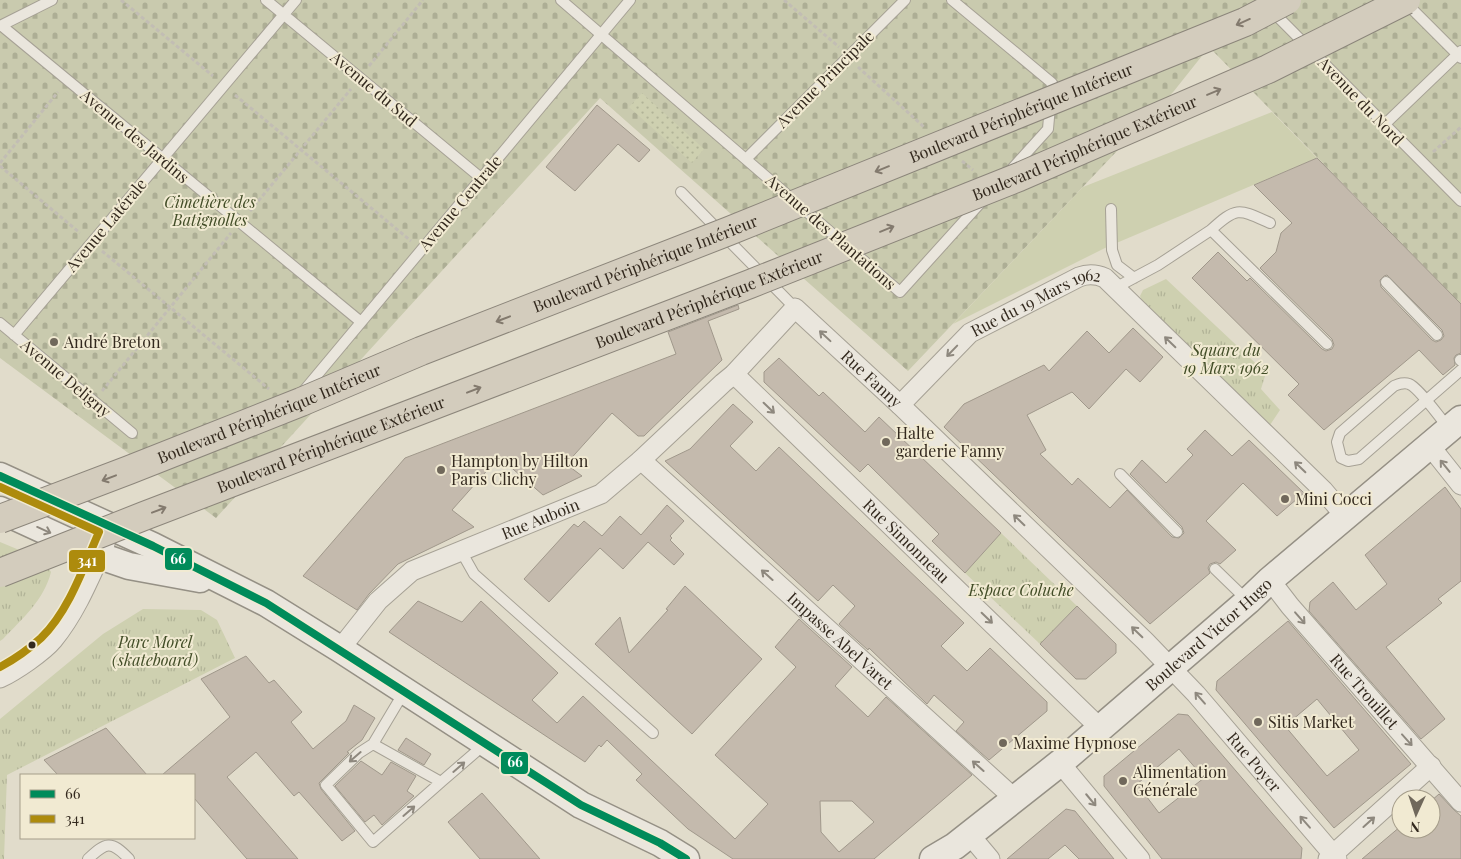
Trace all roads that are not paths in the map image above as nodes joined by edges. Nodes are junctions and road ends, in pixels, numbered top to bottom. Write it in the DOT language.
graph roads {
  1 [pos="52,0"];
  2 [pos="266,0"];
  3 [pos="296,0"];
  4 [pos="561,0"];
  5 [pos="630,0"];
  6 [pos="905,0"];
  7 [pos="952,0"];
  8 [pos="1262,0"];
  9 [pos="1404,0"];
  10 [pos="1287,7"];
  11 [pos="284,14"];
  12 [pos="1,26"];
  13 [pos="601,34"];
  14 [pos="1460,55"];
  15 [pos="1384,124"];
  16 [pos="162,158"];
  17 [pos="746,159"];
  18 [pos="481,178"];
  19 [pos="681,192"];
  20 [pos="1461,201"];
  21 [pos="1111,209"];
  22 [pos="1270,223"];
  23 [pos="1211,230"];
  24 [pos="1134,278"];
  25 [pos="1386,282"];
  26 [pos="1115,288"];
  27 [pos="795,308"];
  28 [pos="361,322"];
  29 [pos="0,323"];
  30 [pos="14,335"];
  31 [pos="1437,336"];
  32 [pos="1327,344"];
  33 [pos="1461,364"];
  34 [pos="734,374"];
  35 [pos="1427,401"];
  36 [pos="900,405"];
  37 [pos="290,407"];
  38 [pos="1455,424"];
  39 [pos="132,433"];
  40 [pos="1430,446"];
  41 [pos="641,460"];
  42 [pos="1120,474"];
  43 [pos="0,476"];
  44 [pos="1461,485"];
  45 [pos="0,510"];
  46 [pos="1345,516"];
  47 [pos="0,519"];
  48 [pos="112,527"];
  49 [pos="1177,532"];
  50 [pos="462,551"];
  51 [pos="100,556"];
  52 [pos="1214,569"];
  53 [pos="0,573"];
  54 [pos="1270,580"];
  55 [pos="225,584"];
  56 [pos="1248,601"];
  57 [pos="340,649"];
  58 [pos="1171,667"];
  59 [pos="0,678"];
  60 [pos="405,691"];
  61 [pos="1100,728"];
  62 [pos="653,733"];
  63 [pos="373,744"];
  64 [pos="485,744"];
  65 [pos="1060,763"];
  66 [pos="1431,766"];
  67 [pos="441,782"];
  68 [pos="1015,799"];
  69 [pos="1461,802"];
  70 [pos="591,811"];
  71 [pos="957,846"];
  72 [pos="1332,858"];
  73 [pos="88,859"];
  74 [pos="129,859"];
  75 [pos="651,859"];
  76 [pos="686,859"];
  77 [pos="933,859"];
  78 [pos="990,859"];
  79 [pos="1140,859"];
  1 -- 12 [label="lane"];
  2 -- 11 [label="lane, Avenue du Sud"];
  3 -- 11 [label="lane, Avenue Latérale"];
  4 -- 13 [label="lane, Avenue des Plantations"];
  5 -- 13 [label="lane, Avenue Centrale"];
  6 -- 17 [label="lane, Avenue Principale"];
  7 -- 17 [label="lane, Avenue des Plantations"];
  8 -- 10 [label="lane, Avenue du Nord"];
  9 -- 14 [label="lane"];
  53 -- 9 [label="highway, Boulevard Périphérique Extérieur, one-way, bridge"];
  10 -- 15 [label="lane, Avenue du Nord"];
  10 -- 47 [label="highway, Boulevard Périphérique Intérieur, one-way, bridge"];
  11 -- 16 [label="lane, Avenue Latérale"];
  11 -- 18 [label="lane, Avenue du Sud"];
  12 -- 16 [label="lane, Avenue des Jardins"];
  13 -- 17 [label="lane, Avenue des Plantations"];
  13 -- 18 [label="lane, Avenue Centrale"];
  14 -- 15 [label="lane"];
  15 -- 20 [label="lane, Avenue du Nord"];
  16 -- 28 [label="lane, Avenue des Jardins"];
  16 -- 30 [label="lane, Avenue Latérale"];
  18 -- 28 [label="lane, Avenue Centrale"];
  19 -- 27 [label="lane, Rue Fanny"];
  21 -- 24 [label="lane"];
  22 -- 23 [label="lane"];
  23 -- 24 [label="lane"];
  23 -- 32 [label="lane"];
  24 -- 26 [label="lane"];
  25 -- 31 [label="lane"];
  26 -- 36 [label="street, Rue du 19 Mars 1962, one-way"];
  46 -- 26 [label="street, Rue du 19 Mars 1962, one-way"];
  27 -- 34 [label="street, Rue Auboin"];
  36 -- 27 [label="street, Rue Fanny, one-way"];
  28 -- 37 [label="lane, Avenue Centrale"];
  29 -- 30 [label="lane, Avenue Deligny"];
  30 -- 39 [label="lane, Avenue Deligny"];
  33 -- 35 [label="lane"];
  34 -- 41 [label="street, Rue Auboin"];
  34 -- 61 [label="street, Rue Simonneau, one-way"];
  35 -- 35 [label="lane"];
  35 -- 38 [label="lane"];
  58 -- 36 [label="street, Rue Fanny, one-way"];
  38 -- 40 [label="main road, Boulevard Victor Hugo"];
  44 -- 40 [label="street, one-way"];
  40 -- 46 [label="main road, Boulevard Victor Hugo"];
  41 -- 50 [label="street, Rue Auboin"];
  68 -- 41 [label="street, Impasse Abel Varet, one-way"];
  42 -- 49 [label="lane"];
  43 -- 48 [label="main road"];
  45 -- 51 [label="main road, one-way"];
  46 -- 54 [label="main road, Boulevard Victor Hugo"];
  48 -- 51 [label="street"];
  48 -- 55 [label="main road"];
  50 -- 57 [label="street, Rue Auboin"];
  50 -- 62 [label="lane"];
  51 -- 55 [label="main road"];
  51 -- 59 [label="street"];
  52 -- 56 [label="lane"];
  54 -- 56 [label="main road, Boulevard Victor Hugo"];
  54 -- 66 [label="street, Rue Trouillet, one-way"];
  55 -- 57 [label="main road"];
  56 -- 58 [label="main road, Boulevard Victor Hugo"];
  57 -- 60 [label="main road"];
  58 -- 61 [label="main road, Boulevard Victor Hugo"];
  72 -- 58 [label="street, Rue Poyer, one-way"];
  60 -- 63 [label="lane"];
  60 -- 64 [label="main road"];
  61 -- 65 [label="main road, Boulevard Victor Hugo"];
  63 -- 67 [label="lane"];
  63 -- 67 [label="lane, one-way"];
  67 -- 64 [label="lane, one-way"];
  64 -- 70 [label="main road"];
  65 -- 68 [label="main road, Boulevard Victor Hugo"];
  65 -- 79 [label="street, one-way"];
  66 -- 69 [label="street, Rue Trouillet"];
  72 -- 66 [label="street, one-way"];
  68 -- 71 [label="main road, Boulevard Victor Hugo"];
  70 -- 75 [label="main road"];
  70 -- 76 [label="main road"];
  71 -- 77 [label="main road, Boulevard Victor Hugo"];
  71 -- 78 [label="street"];
  73 -- 74 [label="lane"];
}
